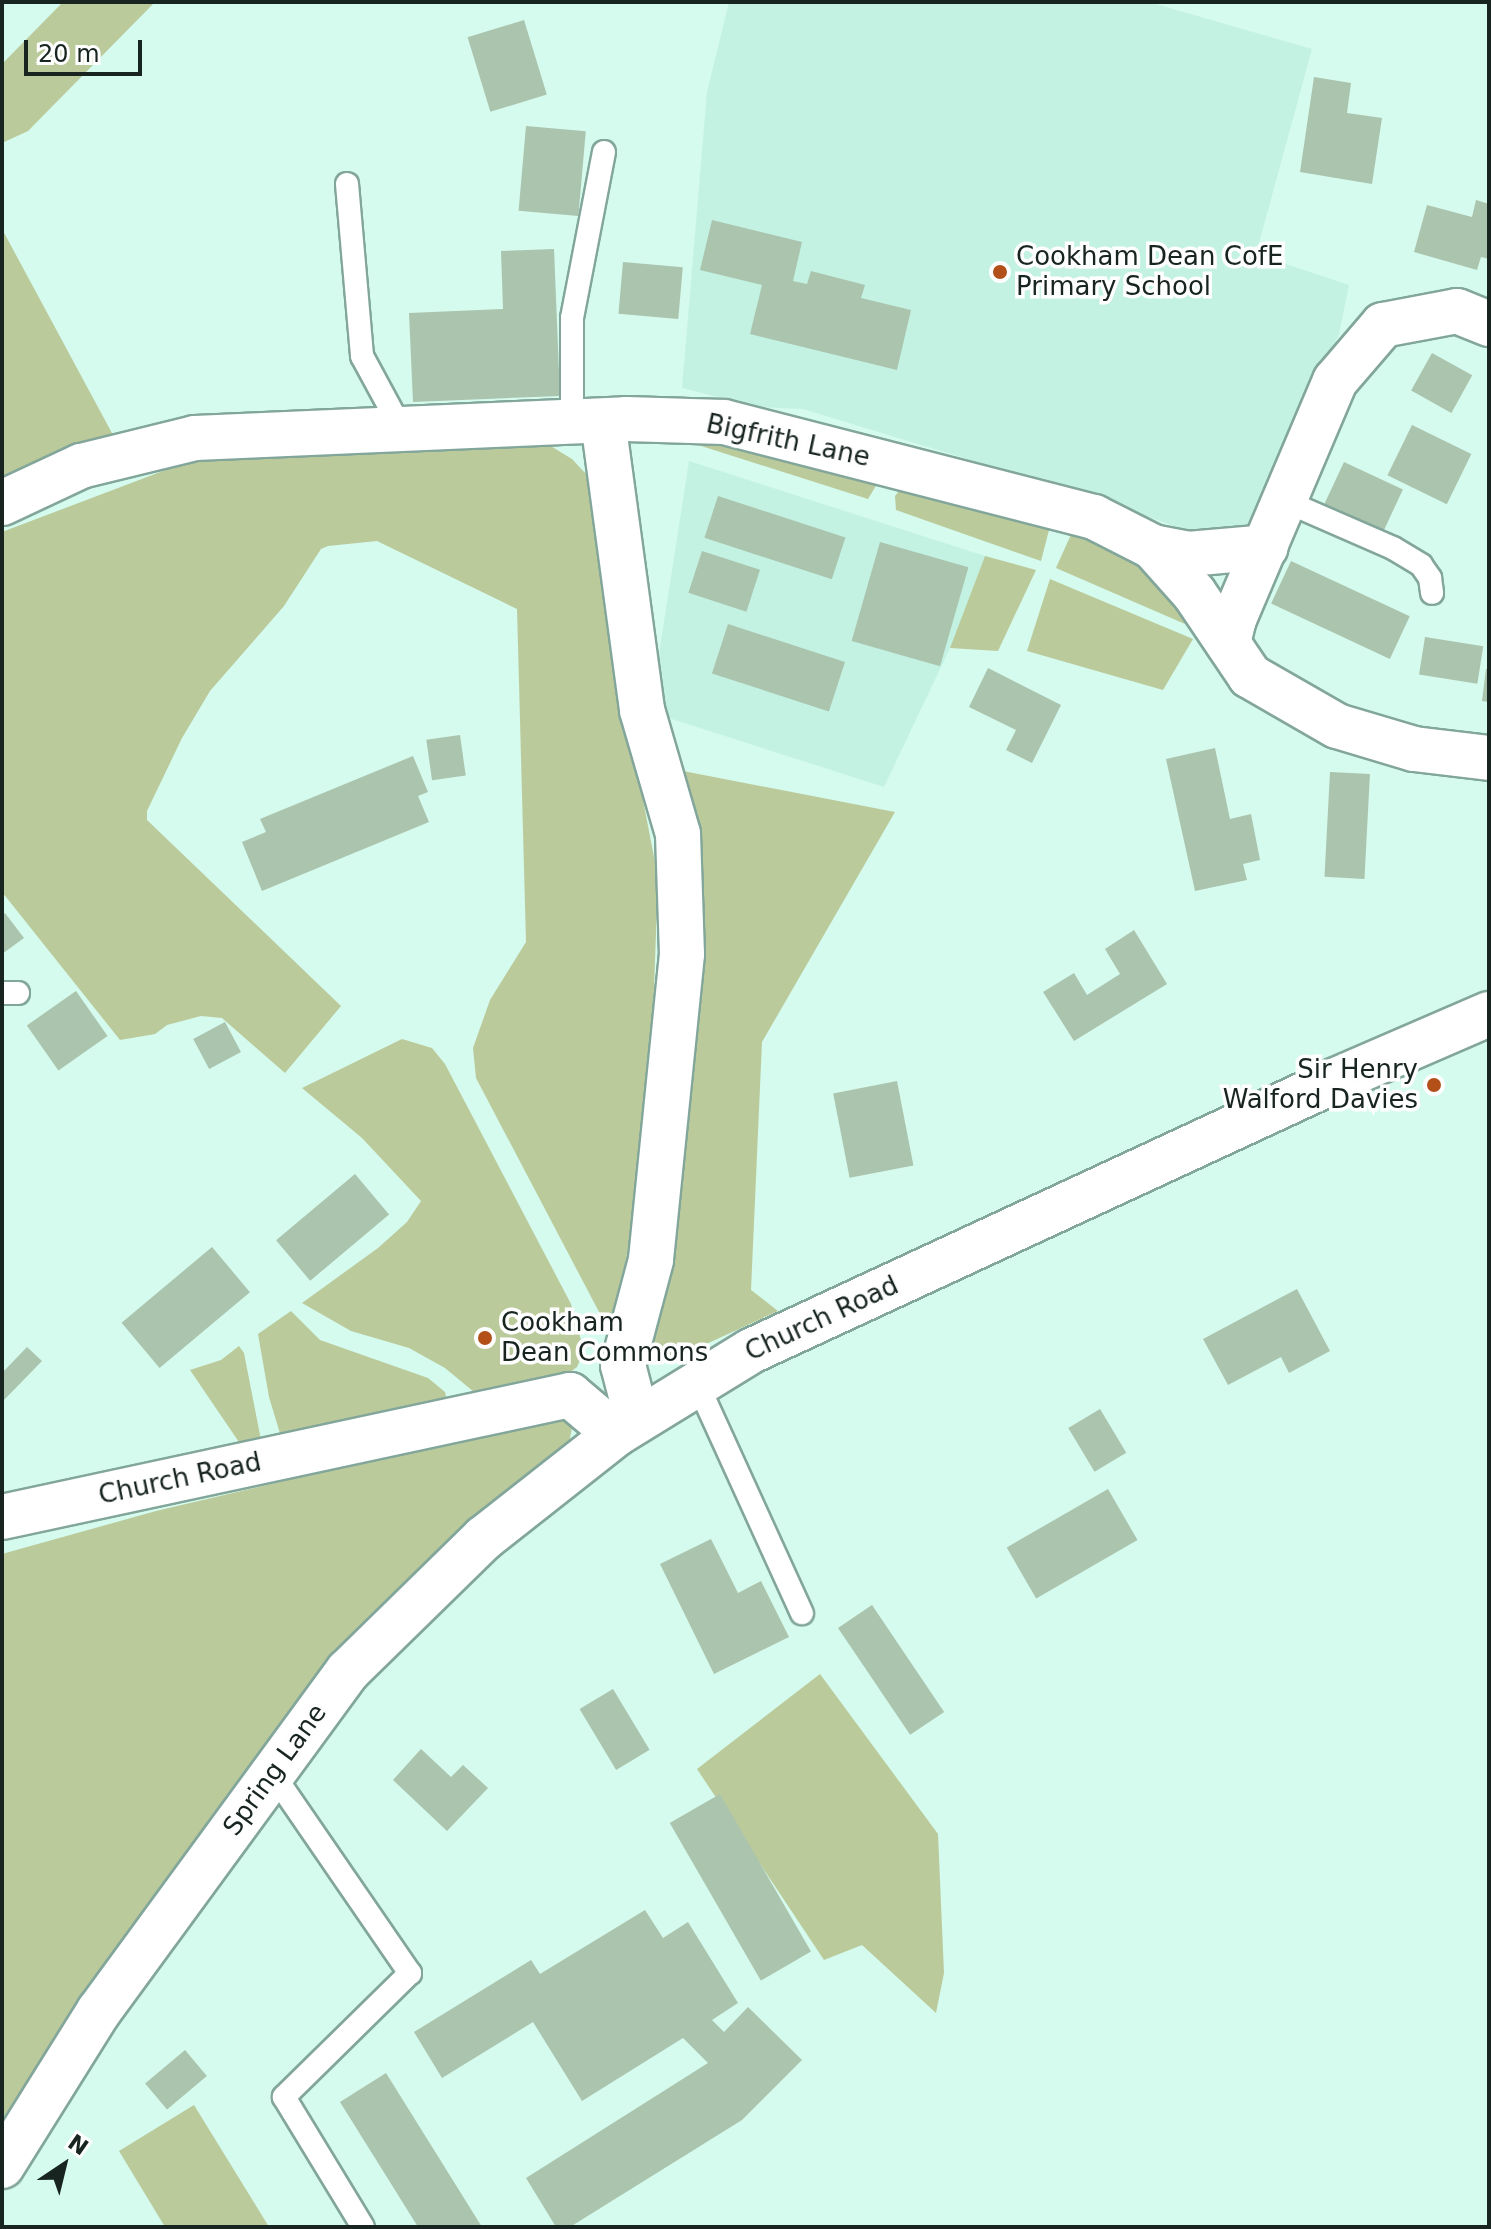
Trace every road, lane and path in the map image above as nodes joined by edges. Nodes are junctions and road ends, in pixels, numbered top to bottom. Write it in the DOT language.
graph roads {
  1 [pos="604,152"];
  2 [pos="347,184"];
  3 [pos="1489,324"];
  4 [pos="588,421"];
  5 [pos="402,430"];
  6 [pos="1285,501"];
  7 [pos="2,503"];
  8 [pos="1153,547"];
  9 [pos="1266,547"];
  10 [pos="1432,593"];
  11 [pos="1228,643"];
  12 [pos="1489,758"];
  13 [pos="1489,1014"];
  14 [pos="697,1383"];
  15 [pos="627,1427"];
  16 [pos="2,1517"];
  17 [pos="802,1613"];
  18 [pos="273,1774"];
  19 [pos="2,2166"];
  20 [pos="363,2227"];
  1 -- 4 [label="lane"];
  2 -- 5 [label="lane"];
  3 -- 6 [label="street"];
  4 -- 5 [label="street, Bigfrith Lane"];
  4 -- 8 [label="street, Bigfrith Lane"];
  4 -- 15 [label="street"];
  5 -- 7 [label="street, Bigfrith Lane"];
  6 -- 9 [label="street"];
  6 -- 10 [label="lane"];
  8 -- 9 [label="street"];
  8 -- 11 [label="street, Bigfrith Lane"];
  9 -- 11 [label="street"];
  11 -- 12 [label="street, Bigfrith Lane"];
  13 -- 14 [label="street, Church Road"];
  14 -- 15 [label="street, Church Road"];
  14 -- 17 [label="lane"];
  15 -- 16 [label="street, Church Road"];
  15 -- 18 [label="street, Spring Lane"];
  18 -- 19 [label="street, Spring Lane"];
  18 -- 20 [label="lane"];
}
